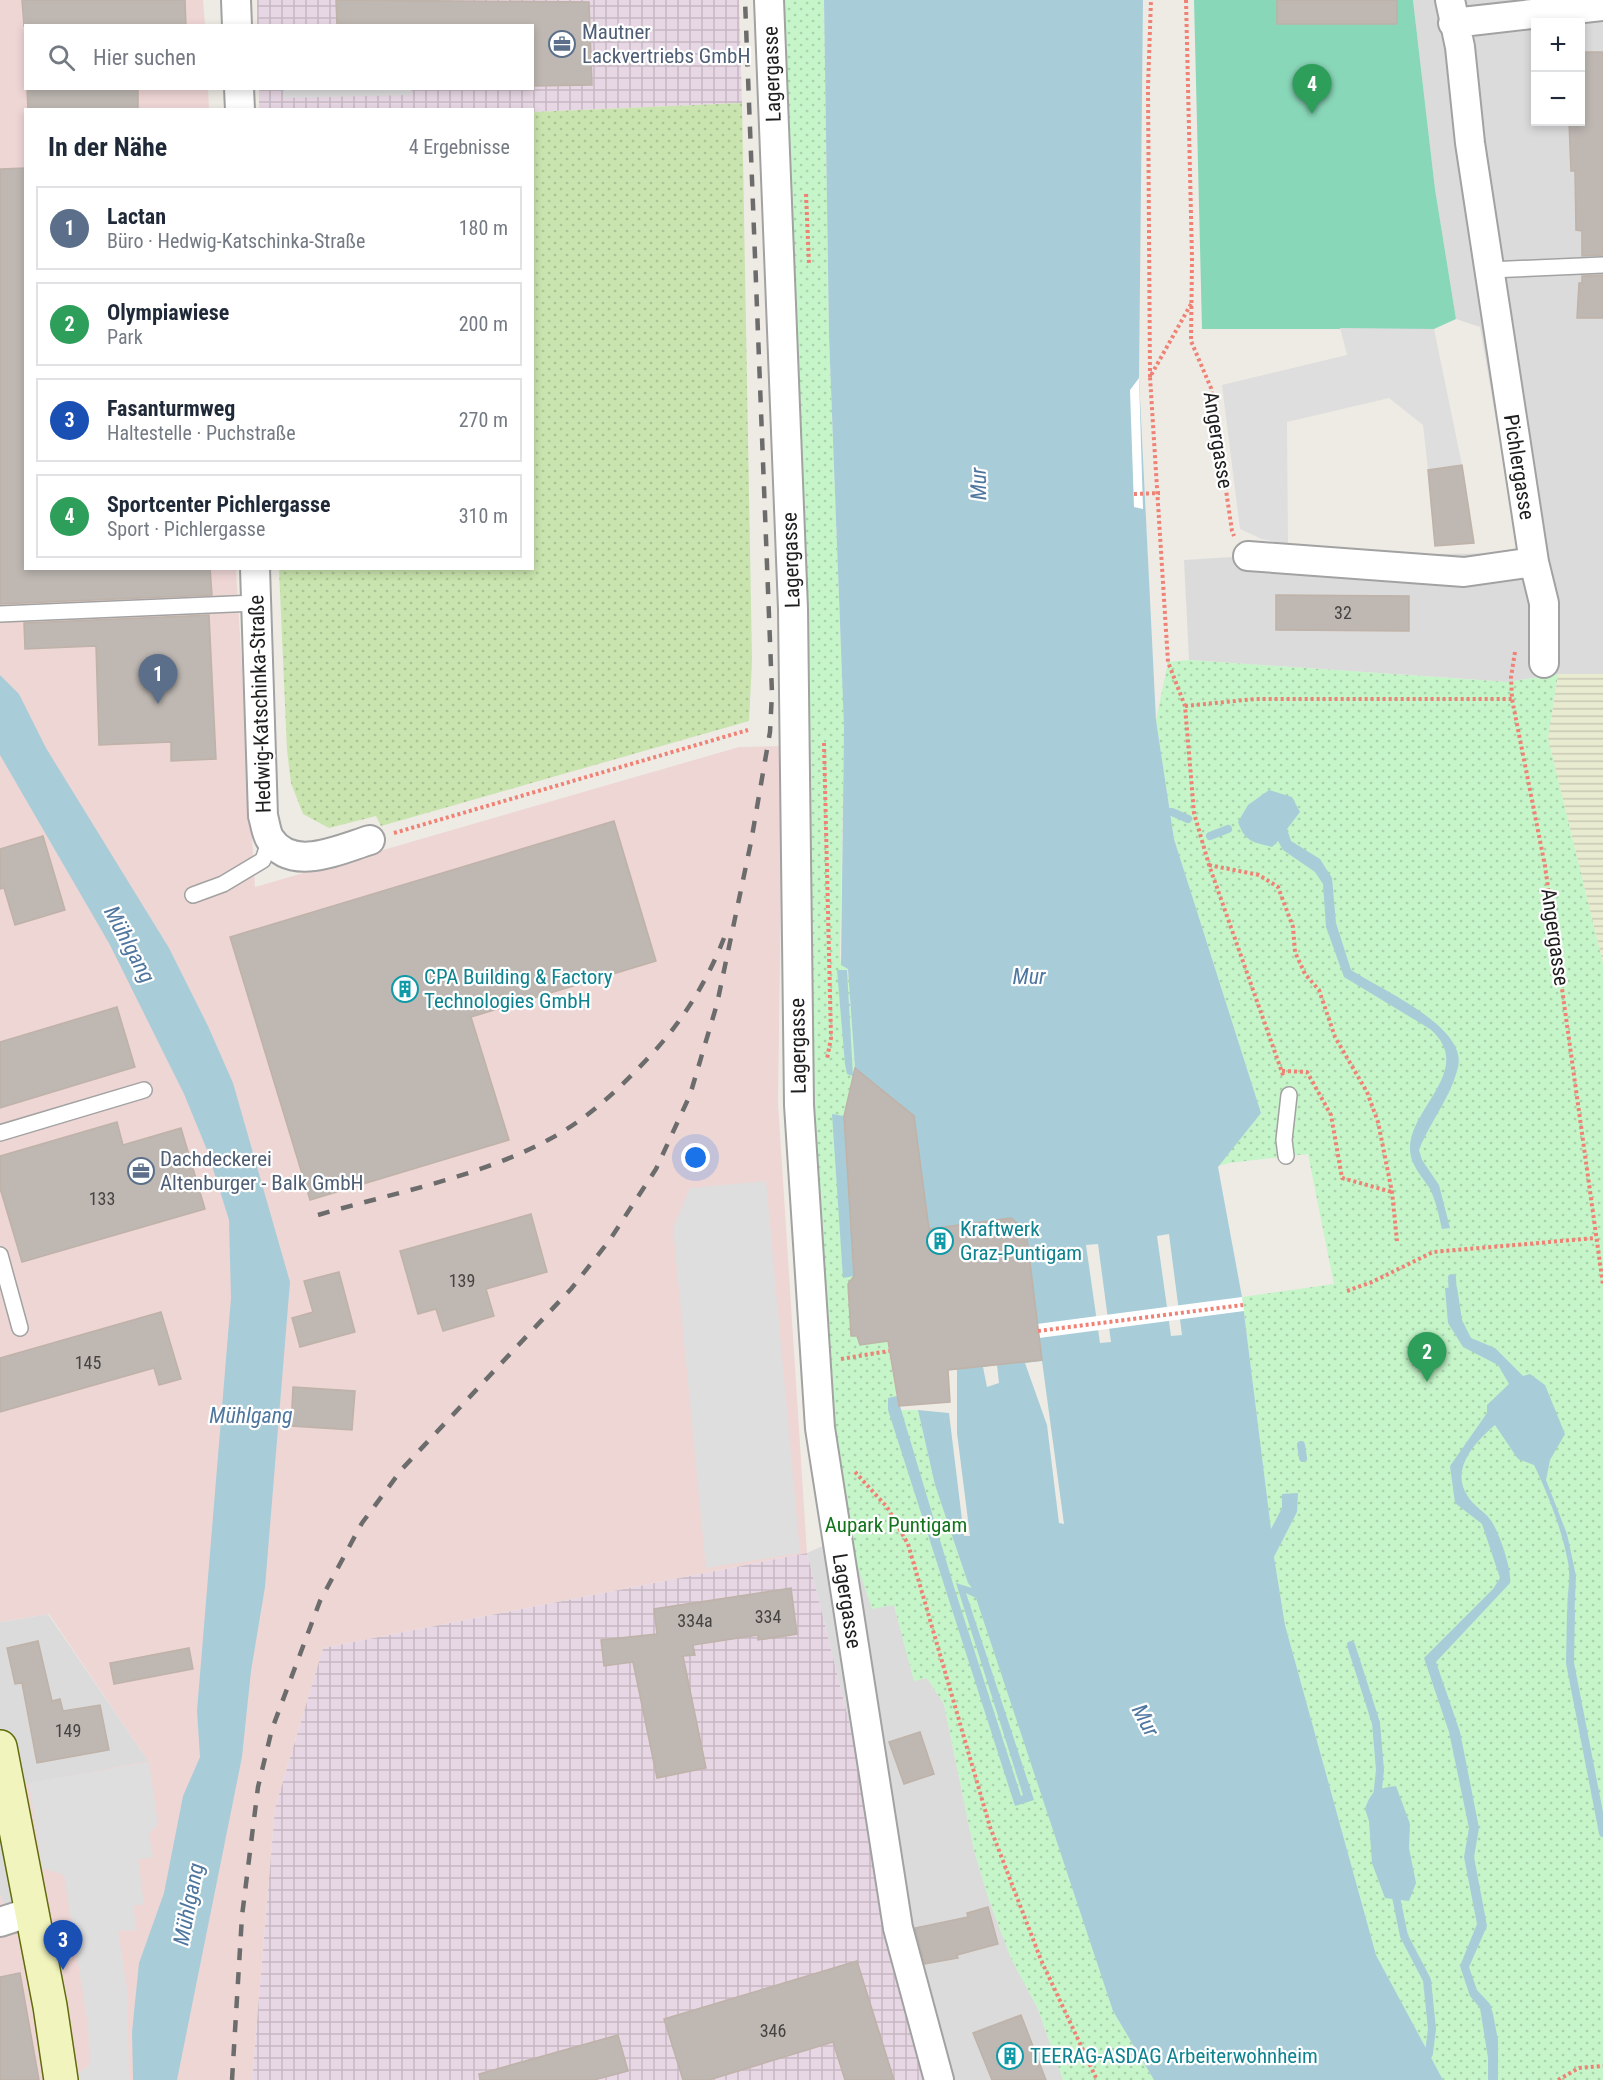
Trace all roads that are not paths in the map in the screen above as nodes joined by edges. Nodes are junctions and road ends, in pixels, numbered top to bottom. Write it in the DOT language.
graph roads {
  1 [pos="236,0"];
  2 [pos="769,0"];
  3 [pos="1603,6"];
  4 [pos="1451,11"];
  5 [pos="237,24"];
  6 [pos="239,90"];
  7 [pos="240,108"];
  8 [pos="1603,265"];
  9 [pos="1489,270"];
  10 [pos="1248,556"];
  11 [pos="1534,562"];
  12 [pos="255,570"];
  13 [pos="256,603"];
  14 [pos="0,614"];
  15 [pos="1544,663"];
  16 [pos="270,839"];
  17 [pos="370,840"];
  18 [pos="193,895"];
  19 [pos="144,1090"];
  20 [pos="1289,1095"];
  21 [pos="0,1133"];
  22 [pos="1286,1156"];
  23 [pos="0,1255"];
  24 [pos="20,1328"];
  25 [pos="0,1747"];
  26 [pos="31,1912"];
  27 [pos="0,1922"];
  28 [pos="61,2080"];
  29 [pos="939,2080"];
  1 -- 5 [label="street"];
  2 -- 29 [label="street, Lagergasse"];
  3 -- 4 [label="street"];
  4 -- 9 [label="street, Pichlergasse"];
  6 -- 7 [label="street"];
  8 -- 9 [label="lane"];
  9 -- 11 [label="street, Pichlergasse"];
  10 -- 11 [label="street"];
  11 -- 15 [label="street, Pichlergasse"];
  12 -- 13 [label="street, Hedwig-Katschinka-Straße"];
  13 -- 14 [label="lane"];
  13 -- 16 [label="street, Hedwig-Katschinka-Straße"];
  16 -- 17 [label="street, Hedwig-Katschinka-Straße"];
  16 -- 18 [label="lane"];
  19 -- 21 [label="lane"];
  20 -- 22 [label="lane"];
  23 -- 24 [label="lane"];
  25 -- 26 [label="main road"];
  26 -- 27 [label="street"];
  26 -- 28 [label="main road"];
}
